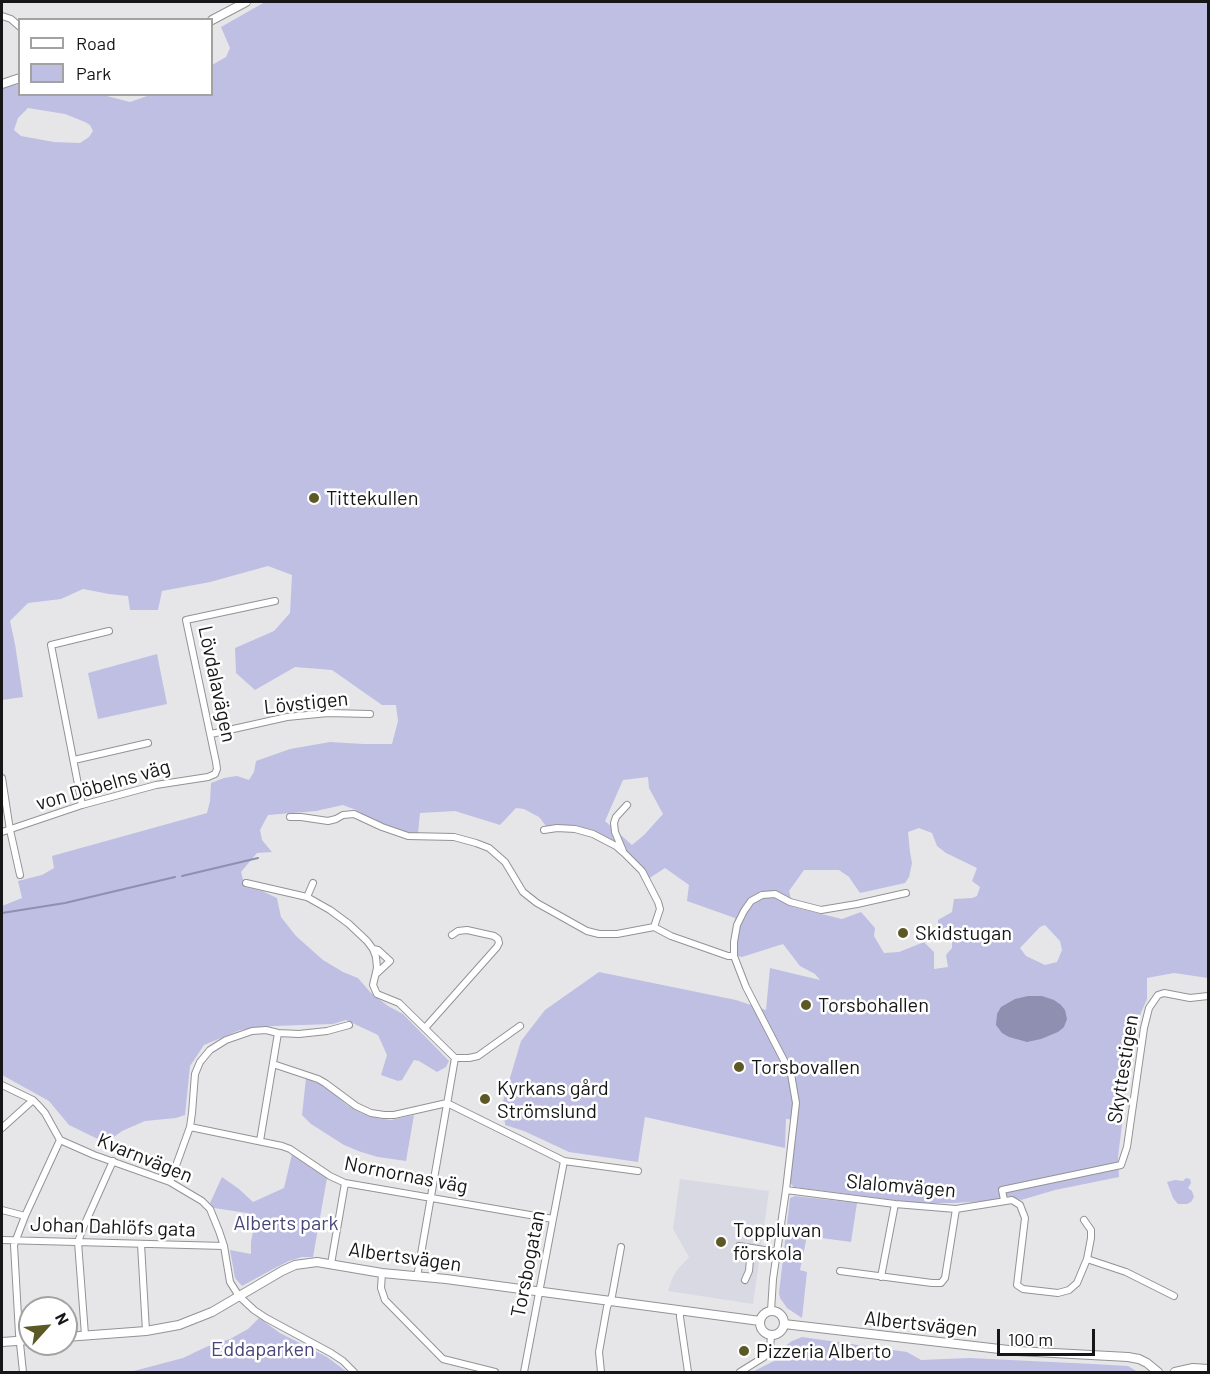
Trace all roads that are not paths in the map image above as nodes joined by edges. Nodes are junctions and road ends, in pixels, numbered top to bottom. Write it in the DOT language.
graph roads {
  1 [pos="246,2"];
  2 [pos="2,16"];
  3 [pos="213,19"];
  4 [pos="18,25"];
  5 [pos="18,79"];
  6 [pos="2,84"];
  7 [pos="275,601"];
  8 [pos="109,631"];
  9 [pos="370,714"];
  10 [pos="211,734"];
  11 [pos="148,743"];
  12 [pos="74,760"];
  13 [pos="215,774"];
  14 [pos="2,778"];
  15 [pos="627,804"];
  16 [pos="82,805"];
  17 [pos="290,817"];
  18 [pos="10,830"];
  19 [pos="544,830"];
  20 [pos="2,832"];
  21 [pos="624,853"];
  22 [pos="20,875"];
  23 [pos="246,883"];
  24 [pos="313,883"];
  25 [pos="906,893"];
  26 [pos="307,897"];
  27 [pos="654,927"];
  28 [pos="452,935"];
  29 [pos="373,949"];
  30 [pos="734,956"];
  31 [pos="376,974"];
  32 [pos="1209,996"];
  33 [pos="349,1025"];
  34 [pos="520,1026"];
  35 [pos="425,1028"];
  36 [pos="278,1033"];
  37 [pos="455,1058"];
  38 [pos="273,1064"];
  39 [pos="2,1085"];
  40 [pos="33,1100"];
  41 [pos="447,1103"];
  42 [pos="190,1127"];
  43 [pos="2,1128"];
  44 [pos="60,1140"];
  45 [pos="260,1142"];
  46 [pos="113,1161"];
  47 [pos="564,1161"];
  48 [pos="638,1171"];
  49 [pos="170,1182"];
  50 [pos="345,1183"];
  51 [pos="786,1190"];
  52 [pos="430,1198"];
  53 [pos="1004,1200"];
  54 [pos="894,1204"];
  55 [pos="956,1209"];
  56 [pos="2,1210"];
  57 [pos="25,1216"];
  58 [pos="553,1219"];
  59 [pos="1084,1221"];
  60 [pos="2,1240"];
  61 [pos="15,1241"];
  62 [pos="78,1242"];
  63 [pos="141,1244"];
  64 [pos="224,1246"];
  65 [pos="739,1246"];
  66 [pos="621,1247"];
  67 [pos="751,1248"];
  68 [pos="777,1252"];
  69 [pos="1087,1258"];
  70 [pos="331,1264"];
  71 [pos="840,1271"];
  72 [pos="382,1272"];
  73 [pos="417,1277"];
  74 [pos="881,1277"];
  75 [pos="745,1280"];
  76 [pos="540,1291"];
  77 [pos="239,1296"];
  78 [pos="1174,1296"];
  79 [pos="610,1300"];
  80 [pos="680,1310"];
  81 [pos="771,1311"];
  82 [pos="18,1312"];
  83 [pos="760,1321"];
  84 [pos="784,1324"];
  85 [pos="146,1331"];
  86 [pos="78,1335"];
  87 [pos="85,1335"];
  88 [pos="771,1335"];
  89 [pos="18,1341"];
  90 [pos="2,1342"];
  91 [pos="21,1356"];
  92 [pos="1209,1370"];
  93 [pos="23,1372"];
  94 [pos="354,1372"];
  95 [pos="495,1372"];
  96 [pos="524,1372"];
  97 [pos="601,1372"];
  98 [pos="688,1372"];
  99 [pos="740,1372"];
  100 [pos="1158,1372"];
  101 [pos="1175,1372"];
  1 -- 3 [label="street"];
  2 -- 4 [label="street"];
  5 -- 6 [label="street"];
  7 -- 10 [label="street, Lövdalavägen"];
  8 -- 12 [label="street"];
  9 -- 10 [label="street, Lövstigen"];
  10 -- 13 [label="street, Lövdalavägen"];
  11 -- 12 [label="street"];
  12 -- 16 [label="street"];
  13 -- 16 [label="street, von Döbelns väg"];
  14 -- 18 [label="street"];
  15 -- 21 [label="street"];
  16 -- 18 [label="street, von Döbelns väg"];
  17 -- 27 [label="street"];
  18 -- 20 [label="street, von Döbelns väg"];
  18 -- 22 [label="street"];
  19 -- 21 [label="street"];
  21 -- 27 [label="street"];
  23 -- 26 [label="street"];
  24 -- 26 [label="street"];
  25 -- 30 [label="street"];
  26 -- 29 [label="street"];
  27 -- 30 [label="street"];
  28 -- 35 [label="street"];
  29 -- 31 [label="street"];
  29 -- 31 [label="street"];
  30 -- 51 [label="street"];
  31 -- 35 [label="street"];
  32 -- 53 [label="street, Skyttestigen"];
  33 -- 36 [label="street"];
  34 -- 37 [label="street"];
  35 -- 37 [label="street"];
  36 -- 38 [label="street"];
  36 -- 42 [label="street"];
  37 -- 41 [label="street"];
  38 -- 41 [label="street"];
  38 -- 45 [label="street"];
  39 -- 40 [label="street"];
  40 -- 43 [label="street"];
  40 -- 44 [label="street"];
  41 -- 47 [label="street"];
  41 -- 52 [label="street"];
  42 -- 45 [label="street, Nornornas väg"];
  42 -- 49 [label="street"];
  44 -- 46 [label="street, Kvarnvägen"];
  44 -- 57 [label="street"];
  45 -- 50 [label="street, Nornornas väg"];
  46 -- 49 [label="street, Kvarnvägen"];
  46 -- 62 [label="street"];
  47 -- 48 [label="street"];
  47 -- 58 [label="street, Torsbogatan"];
  49 -- 64 [label="street, Kvarnvägen"];
  50 -- 52 [label="street, Nornornas väg"];
  50 -- 70 [label="street"];
  51 -- 54 [label="street, Slalomvägen"];
  51 -- 68 [label="street"];
  52 -- 58 [label="street, Nornornas väg"];
  52 -- 73 [label="street"];
  53 -- 55 [label="street, Slalomvägen"];
  53 -- 69 [label="street"];
  54 -- 55 [label="street, Slalomvägen"];
  54 -- 74 [label="street"];
  55 -- 74 [label="street"];
  56 -- 57 [label="street"];
  57 -- 61 [label="street"];
  58 -- 76 [label="street, Torsbogatan"];
  59 -- 69 [label="street"];
  60 -- 61 [label="street, Johan Dahlöfs gata"];
  61 -- 62 [label="street, Johan Dahlöfs gata"];
  61 -- 82 [label="street"];
  62 -- 63 [label="street, Johan Dahlöfs gata"];
  62 -- 87 [label="street"];
  63 -- 64 [label="street, Johan Dahlöfs gata"];
  63 -- 85 [label="street"];
  64 -- 77 [label="street, Kvarnvägen"];
  65 -- 67 [label="street"];
  66 -- 79 [label="street"];
  67 -- 68 [label="street"];
  67 -- 75 [label="street"];
  68 -- 81 [label="street"];
  69 -- 78 [label="street"];
  70 -- 72 [label="street, Albertsvägen"];
  70 -- 77 [label="street, Albertsvägen"];
  71 -- 74 [label="street"];
  72 -- 73 [label="street, Albertsvägen"];
  72 -- 95 [label="street"];
  73 -- 76 [label="street, Albertsvägen"];
  76 -- 79 [label="street, Albertsvägen"];
  76 -- 96 [label="street, Torsbogatan"];
  77 -- 85 [label="street, Albertsvägen"];
  77 -- 94 [label="street, Kvarnvägen"];
  79 -- 80 [label="street, Albertsvägen"];
  79 -- 97 [label="street"];
  80 -- 83 [label="street, Albertsvägen"];
  80 -- 98 [label="street"];
  81 -- 83 [label="street"];
  81 -- 84 [label="street"];
  83 -- 88 [label="street"];
  84 -- 88 [label="street"];
  84 -- 100 [label="street, Albertsvägen"];
  85 -- 87 [label="street, Albertsvägen"];
  86 -- 87 [label="street, Albertsvägen"];
  88 -- 99 [label="street"];
  89 -- 90 [label="street"];
  91 -- 93 [label="street"];
  92 -- 101 [label="street"];
}
